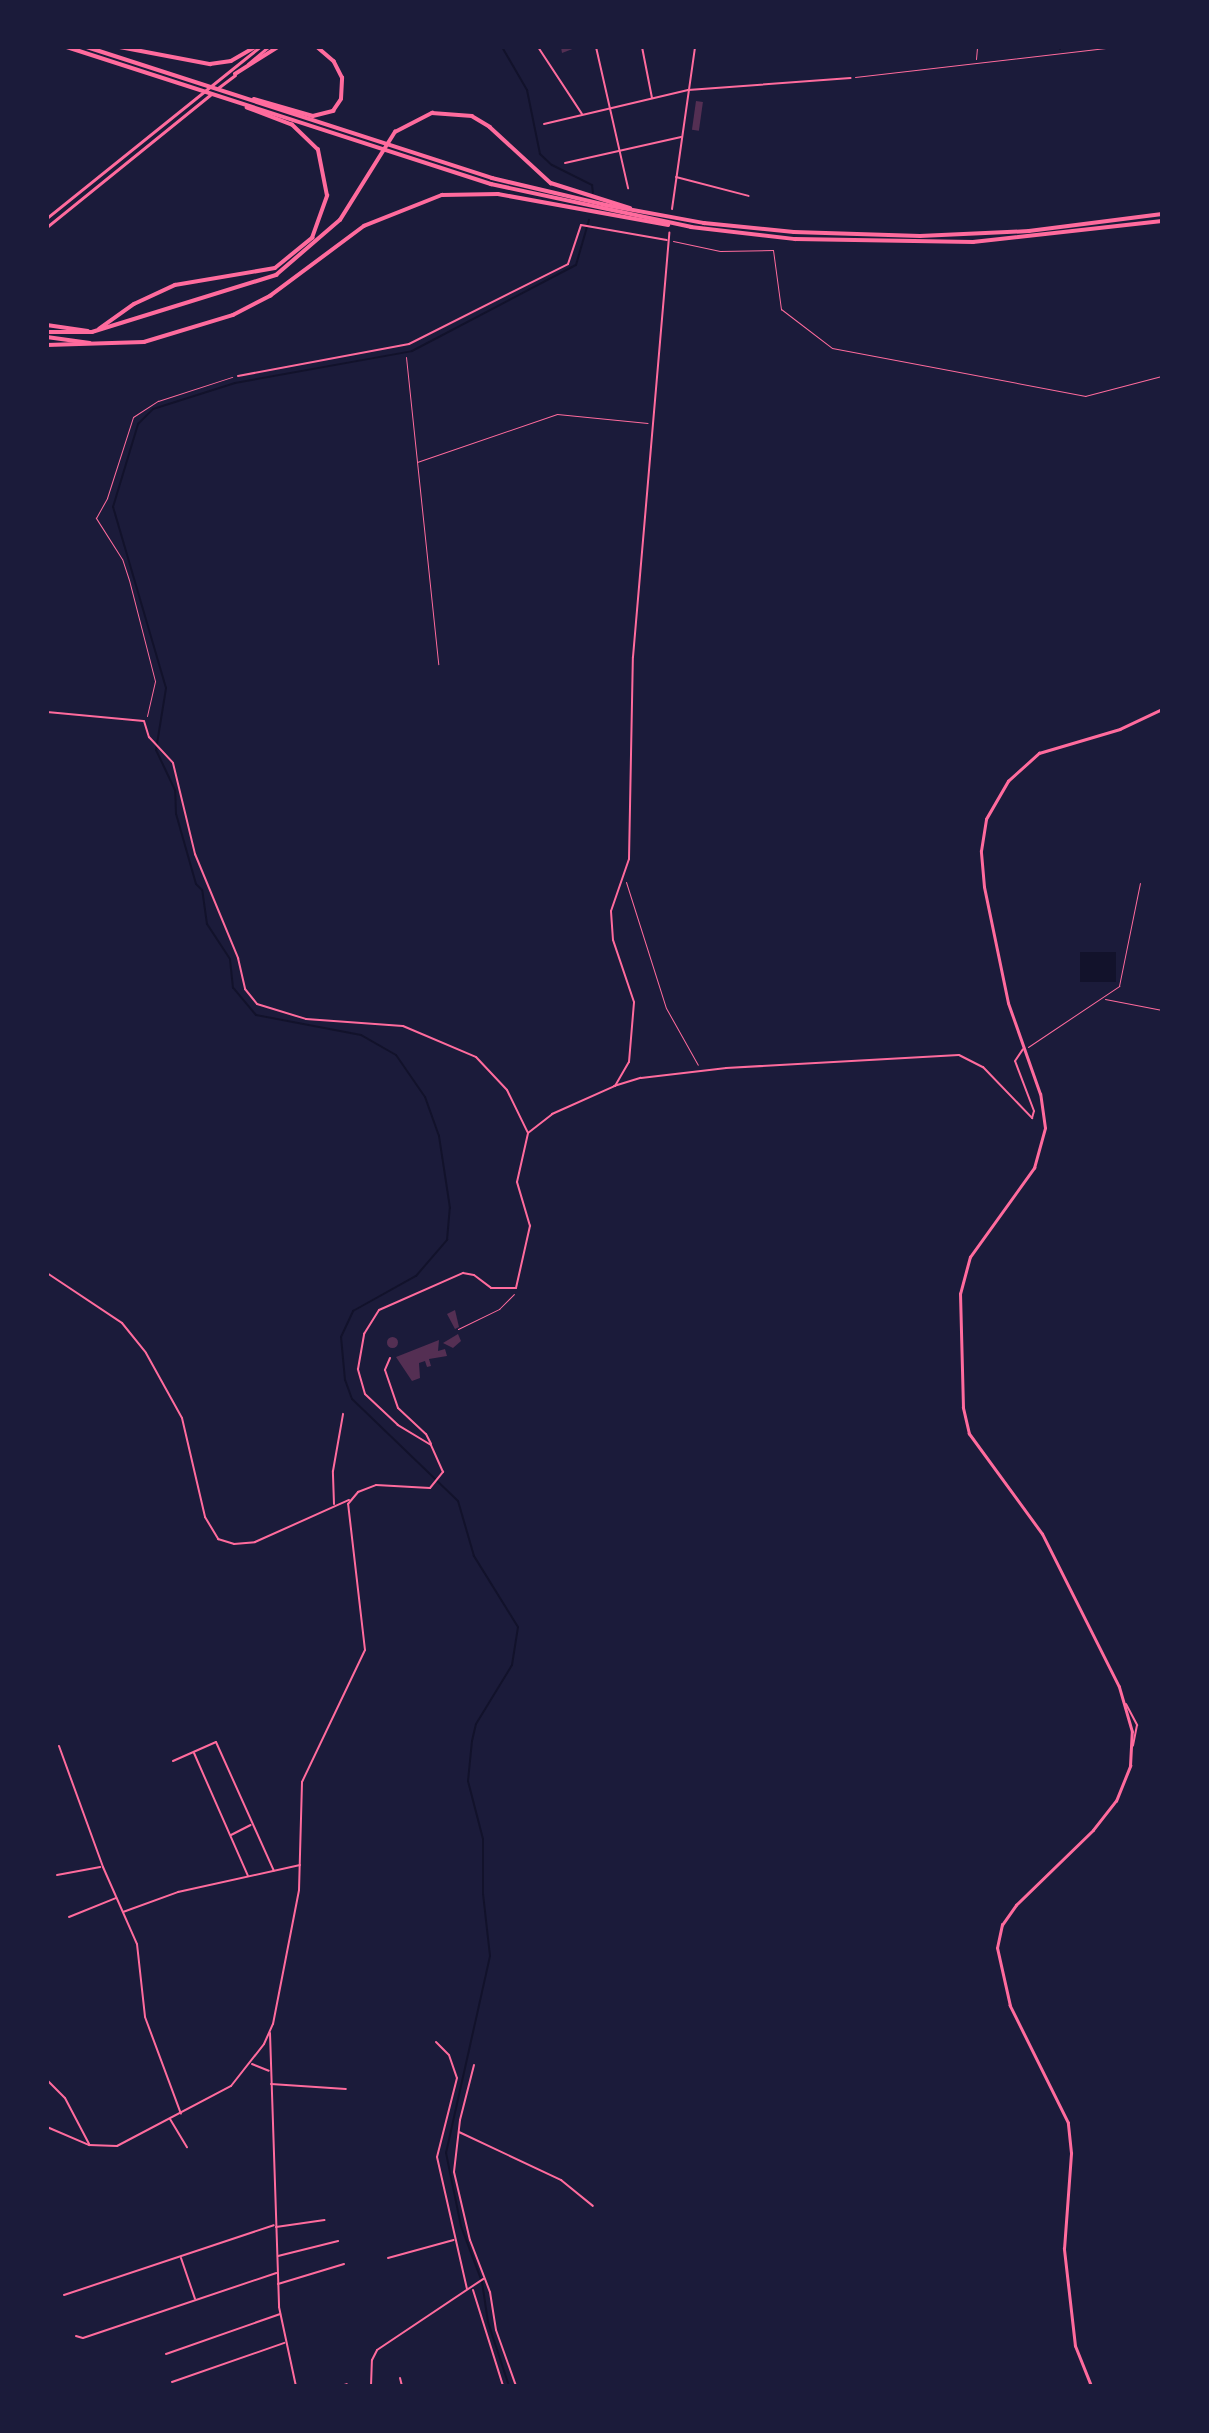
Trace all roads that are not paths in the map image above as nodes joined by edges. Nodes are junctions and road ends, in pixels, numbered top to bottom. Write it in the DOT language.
graph roads {
  1 [pos="67,47"];
  2 [pos="87,47"];
  3 [pos="120,47"];
  4 [pos="255,47"];
  5 [pos="260,47"];
  6 [pos="268,47"];
  7 [pos="278,47"];
  8 [pos="317,47"];
  9 [pos="538,47"];
  10 [pos="596,47"];
  11 [pos="642,47"];
  12 [pos="695,47"];
  13 [pos="235,74"];
  14 [pos="851,78"];
  15 [pos="688,90"];
  16 [pos="239,96"];
  17 [pos="652,97"];
  18 [pos="229,100"];
  19 [pos="609,109"];
  20 [pos="582,115"];
  21 [pos="544,124"];
  22 [pos="681,138"];
  23 [pos="619,150"];
  24 [pos="565,163"];
  25 [pos="676,177"];
  26 [pos="628,188"];
  27 [pos="749,196"];
  28 [pos="672,209"];
  29 [pos="1162,214"];
  30 [pos="47,218"];
  31 [pos="1162,221"];
  32 [pos="704,223"];
  33 [pos="47,227"];
  34 [pos="691,228"];
  35 [pos="669,233"];
  36 [pos="668,240"];
  37 [pos="47,325"];
  38 [pos="97,330"];
  39 [pos="47,335"];
  40 [pos="47,345"];
  41 [pos="112,346"];
  42 [pos="238,376"];
  43 [pos="1162,709"];
  44 [pos="47,712"];
  45 [pos="1023,1049"];
  46 [pos="613,1086"];
  47 [pos="528,1133"];
  48 [pos="47,1273"];
  49 [pos="390,1358"];
  50 [pos="344,1415"];
  51 [pos="431,1445"];
  52 [pos="349,1500"];
  53 [pos="334,1505"];
  54 [pos="59,1746"];
  55 [pos="193,1752"];
  56 [pos="173,1761"];
  57 [pos="253,1824"];
  58 [pos="230,1835"];
  59 [pos="300,1865"];
  60 [pos="103,1867"];
  61 [pos="274,1871"];
  62 [pos="57,1875"];
  63 [pos="248,1877"];
  64 [pos="117,1898"];
  65 [pos="122,1912"];
  66 [pos="69,1917"];
  67 [pos="270,2033"];
  68 [pos="436,2042"];
  69 [pos="252,2064"];
  70 [pos="474,2065"];
  71 [pos="270,2072"];
  72 [pos="47,2080"];
  73 [pos="270,2084"];
  74 [pos="346,2089"];
  75 [pos="181,2114"];
  76 [pos="170,2119"];
  77 [pos="47,2127"];
  78 [pos="458,2132"];
  79 [pos="89,2145"];
  80 [pos="187,2147"];
  81 [pos="593,2206"];
  82 [pos="325,2220"];
  83 [pos="276,2226"];
  84 [pos="455,2240"];
  85 [pos="338,2241"];
  86 [pos="276,2256"];
  87 [pos="181,2257"];
  88 [pos="388,2258"];
  89 [pos="344,2264"];
  90 [pos="277,2273"];
  91 [pos="484,2278"];
  92 [pos="277,2284"];
  93 [pos="467,2289"];
  94 [pos="472,2289"];
  95 [pos="64,2295"];
  96 [pos="195,2300"];
  97 [pos="279,2314"];
  98 [pos="492,2315"];
  99 [pos="481,2317"];
  100 [pos="76,2336"];
  101 [pos="285,2342"];
  102 [pos="166,2354"];
  103 [pos="400,2378"];
  104 [pos="172,2382"];
  105 [pos="347,2384"];
  106 [pos="296,2386"];
  107 [pos="341,2386"];
  108 [pos="371,2386"];
  109 [pos="402,2386"];
  110 [pos="503,2386"];
  111 [pos="516,2386"];
  112 [pos="1091,2386"];
  1 -- 18 [label="highway"];
  2 -- 16 [label="highway"];
  3 -- 4 [label="highway"];
  5 -- 30 [label="main road"];
  6 -- 13 [label="main road"];
  7 -- 13 [label="highway"];
  8 -- 16 [label="highway"];
  9 -- 20 [label="street"];
  10 -- 19 [label="street"];
  11 -- 17 [label="street"];
  12 -- 15 [label="street"];
  13 -- 33 [label="main road"];
  14 -- 15 [label="street"];
  15 -- 17 [label="street"];
  15 -- 22 [label="street"];
  16 -- 32 [label="highway"];
  17 -- 19 [label="street"];
  18 -- 34 [label="highway"];
  18 -- 38 [label="highway"];
  19 -- 20 [label="street"];
  19 -- 23 [label="street"];
  20 -- 21 [label="street"];
  22 -- 23 [label="street"];
  22 -- 25 [label="street"];
  23 -- 24 [label="street"];
  23 -- 26 [label="street"];
  25 -- 27 [label="street"];
  25 -- 28 [label="street"];
  29 -- 32 [label="highway"];
  31 -- 34 [label="highway"];
  32 -- 38 [label="highway"];
  34 -- 41 [label="highway"];
  35 -- 36 [label="street"];
  36 -- 42 [label="street"];
  36 -- 46 [label="street"];
  37 -- 38 [label="highway"];
  38 -- 39 [label="highway"];
  39 -- 41 [label="highway"];
  40 -- 41 [label="highway"];
  43 -- 45 [label="main road"];
  44 -- 47 [label="street"];
  45 -- 46 [label="street"];
  45 -- 112 [label="main road"];
  46 -- 47 [label="street"];
  47 -- 51 [label="street"];
  48 -- 53 [label="street"];
  49 -- 51 [label="street"];
  50 -- 53 [label="street"];
  51 -- 52 [label="street"];
  52 -- 53 [label="street"];
  52 -- 59 [label="street"];
  54 -- 60 [label="street"];
  55 -- 56 [label="street"];
  55 -- 57 [label="street"];
  55 -- 58 [label="street"];
  57 -- 58 [label="street"];
  57 -- 61 [label="street"];
  58 -- 63 [label="street"];
  59 -- 61 [label="street"];
  59 -- 67 [label="street"];
  60 -- 62 [label="street"];
  60 -- 64 [label="street"];
  61 -- 63 [label="street"];
  63 -- 65 [label="street"];
  64 -- 65 [label="street"];
  64 -- 66 [label="street"];
  65 -- 75 [label="street"];
  67 -- 69 [label="street"];
  67 -- 71 [label="street"];
  68 -- 84 [label="street"];
  69 -- 71 [label="street"];
  69 -- 75 [label="street"];
  70 -- 78 [label="street"];
  71 -- 73 [label="street"];
  72 -- 79 [label="street"];
  73 -- 74 [label="street"];
  73 -- 83 [label="street"];
  75 -- 76 [label="street"];
  76 -- 79 [label="street"];
  76 -- 80 [label="street"];
  77 -- 79 [label="street"];
  78 -- 81 [label="street"];
  78 -- 91 [label="street"];
  82 -- 83 [label="street"];
  83 -- 86 [label="street"];
  83 -- 87 [label="street"];
  84 -- 88 [label="street"];
  84 -- 93 [label="street"];
  85 -- 86 [label="street"];
  86 -- 90 [label="street"];
  87 -- 95 [label="street"];
  87 -- 96 [label="street"];
  89 -- 92 [label="street"];
  90 -- 92 [label="street"];
  90 -- 96 [label="street"];
  91 -- 94 [label="street"];
  91 -- 98 [label="street"];
  92 -- 97 [label="street"];
  93 -- 94 [label="street"];
  93 -- 108 [label="street"];
  94 -- 99 [label="street"];
  96 -- 100 [label="street"];
  97 -- 101 [label="street"];
  97 -- 102 [label="street"];
  98 -- 99 [label="street"];
  98 -- 111 [label="street"];
  99 -- 110 [label="street"];
  101 -- 104 [label="street"];
  101 -- 106 [label="street"];
  103 -- 109 [label="street"];
  105 -- 107 [label="street"];
}
